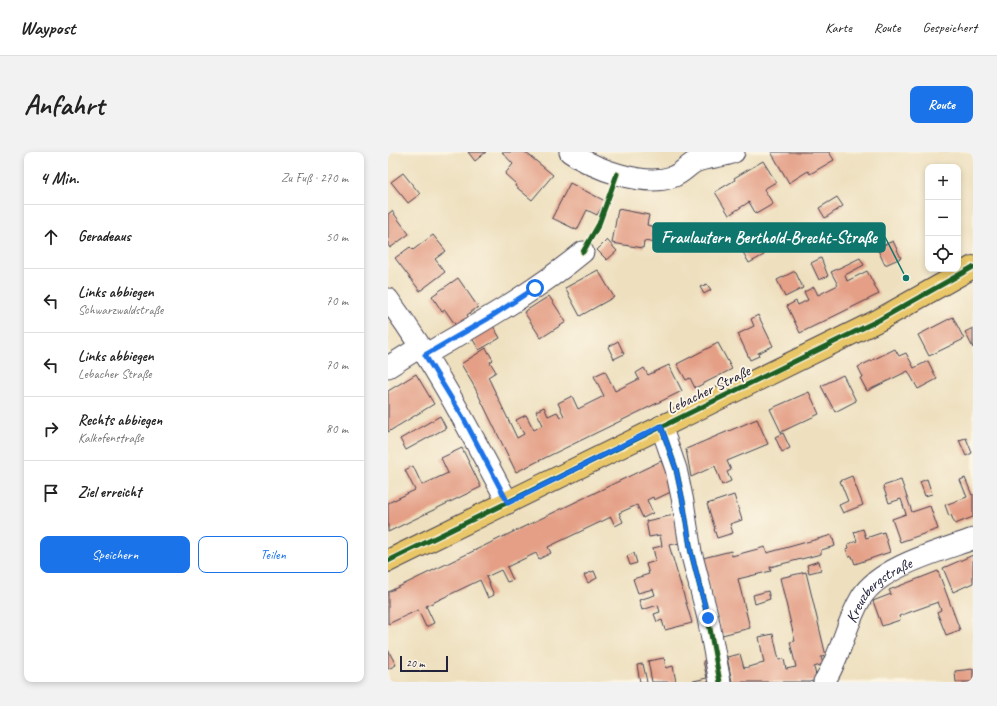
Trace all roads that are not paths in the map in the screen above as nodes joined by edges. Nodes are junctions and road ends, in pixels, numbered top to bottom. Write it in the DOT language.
graph roads {
  1 [pos="570,152"];
  2 [pos="734,152"];
  3 [pos="583,252"];
  4 [pos="973,267"];
  5 [pos="388,299"];
  6 [pos="423,351"];
  7 [pos="388,367"];
  8 [pos="661,426"];
  9 [pos="508,503"];
  10 [pos="973,539"];
  11 [pos="388,561"];
  12 [pos="720,682"];
  13 [pos="824,682"];
  1 -- 2 [label="street"];
  3 -- 6 [label="street"];
  4 -- 8 [label="main road, Lebacher Straße"];
  5 -- 6 [label="street"];
  6 -- 7 [label="street"];
  6 -- 9 [label="street"];
  8 -- 9 [label="main road, Lebacher Straße"];
  8 -- 12 [label="street"];
  9 -- 11 [label="main road, Lebacher Straße"];
  10 -- 13 [label="street, Kreuzbergstraße"];
}
